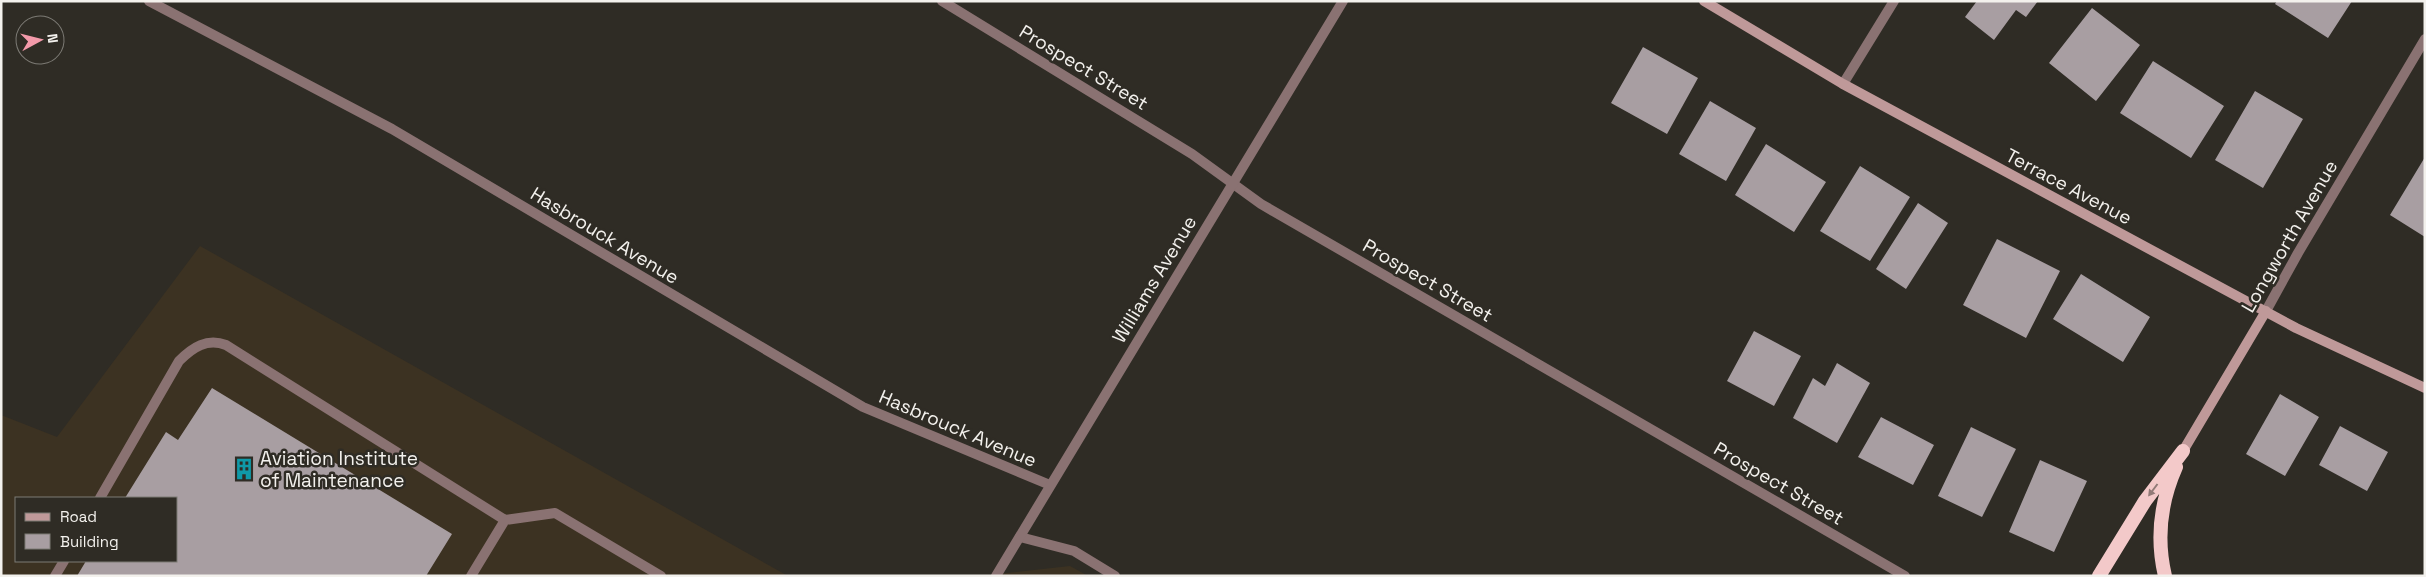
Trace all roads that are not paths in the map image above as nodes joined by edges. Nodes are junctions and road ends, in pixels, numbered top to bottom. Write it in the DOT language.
graph roads {
  1 [pos="148,1"];
  2 [pos="942,1"];
  3 [pos="1343,1"];
  4 [pos="1704,1"];
  5 [pos="1894,1"];
  6 [pos="2425,39"];
  7 [pos="1842,84"];
  8 [pos="1232,182"];
  9 [pos="2266,311"];
  10 [pos="2425,388"];
  11 [pos="2183,451"];
  12 [pos="1050,485"];
  13 [pos="101,497"];
  14 [pos="505,520"];
  15 [pos="1020,537"];
  16 [pos="63,562"];
  17 [pos="55,576"];
  18 [pos="471,576"];
  19 [pos="661,576"];
  20 [pos="996,576"];
  21 [pos="1115,576"];
  22 [pos="1905,576"];
  23 [pos="2099,576"];
  24 [pos="2165,576"];
  1 -- 12 [label="street, Hasbrouck Avenue"];
  2 -- 8 [label="street, Prospect Street"];
  3 -- 8 [label="street, Williams Avenue"];
  4 -- 7 [label="main road, Terrace Avenue"];
  5 -- 7 [label="street"];
  6 -- 9 [label="street, Longworth Avenue"];
  7 -- 9 [label="main road, Terrace Avenue"];
  8 -- 12 [label="street, Williams Avenue"];
  8 -- 22 [label="street, Prospect Street"];
  9 -- 10 [label="main road, Terrace Avenue"];
  9 -- 11 [label="main road, Longworth Avenue"];
  11 -- 23 [label="highway, one-way"];
  11 -- 24 [label="highway"];
  12 -- 15 [label="street, Williams Avenue"];
  13 -- 14 [label="street"];
  14 -- 18 [label="street"];
  14 -- 19 [label="street"];
  15 -- 20 [label="street, Williams Avenue"];
  15 -- 21 [label="street"];
  16 -- 17 [label="street"];
}
